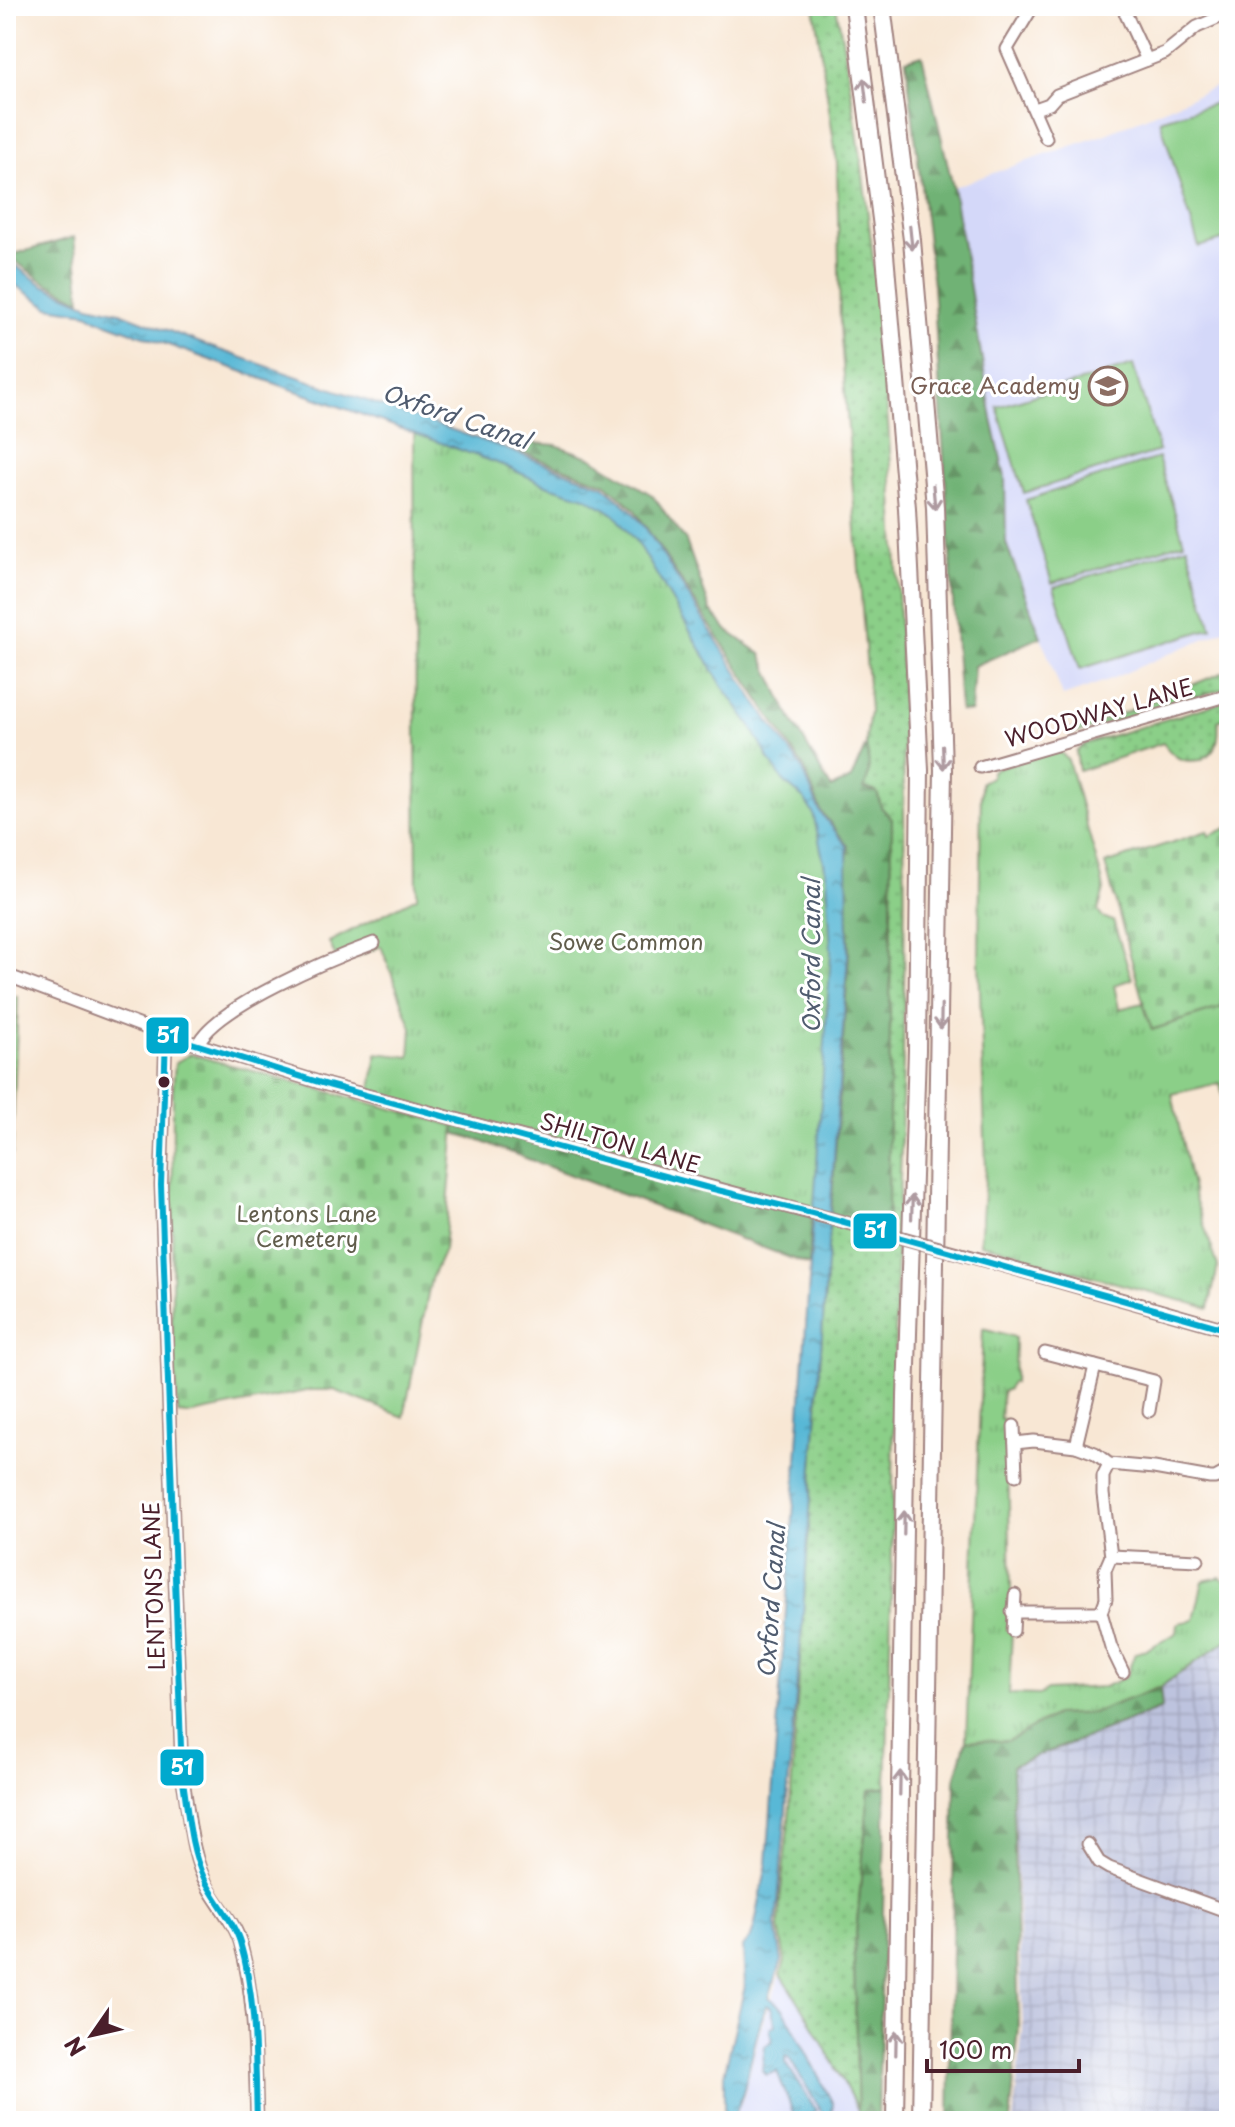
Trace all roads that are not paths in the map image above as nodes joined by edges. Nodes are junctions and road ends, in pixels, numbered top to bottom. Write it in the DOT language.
graph roads {
  1 [pos="854,6"];
  2 [pos="882,6"];
  3 [pos="1033,6"];
  4 [pos="1122,6"];
  5 [pos="1229,13"];
  6 [pos="1147,60"];
  7 [pos="1035,109"];
  8 [pos="1046,138"];
  9 [pos="1229,695"];
  10 [pos="980,767"];
  11 [pos="374,943"];
  12 [pos="6,975"];
  13 [pos="166,1035"];
  14 [pos="198,1044"];
  15 [pos="1229,1330"];
  16 [pos="1045,1353"];
  17 [pos="1095,1366"];
  18 [pos="1149,1411"];
  19 [pos="1014,1426"];
  20 [pos="1015,1443"];
  21 [pos="1076,1446"];
  22 [pos="1109,1464"];
  23 [pos="1228,1469"];
  24 [pos="1016,1475"];
  25 [pos="1111,1556"];
  26 [pos="1198,1560"];
  27 [pos="1015,1595"];
  28 [pos="1012,1612"];
  29 [pos="1101,1612"];
  30 [pos="1013,1631"];
  31 [pos="1123,1672"];
  32 [pos="1088,1844"];
  33 [pos="1229,1912"];
  34 [pos="257,2121"];
  35 [pos="895,2121"];
  36 [pos="921,2121"];
  35 -- 1 [label="highway, one-way"];
  2 -- 36 [label="highway, one-way"];
  3 -- 7 [label="street"];
  4 -- 6 [label="street"];
  5 -- 6 [label="street"];
  6 -- 7 [label="street"];
  7 -- 8 [label="street"];
  9 -- 10 [label="street, WOODWAY LANE"];
  11 -- 14 [label="street"];
  12 -- 13 [label="street, SHILTON LANE"];
  13 -- 14 [label="street, SHILTON LANE"];
  13 -- 34 [label="street, LENTONS LANE"];
  14 -- 15 [label="street, SHILTON LANE, bridge"];
  16 -- 17 [label="street"];
  17 -- 18 [label="street"];
  17 -- 21 [label="street"];
  19 -- 20 [label="street"];
  20 -- 21 [label="street"];
  20 -- 24 [label="street"];
  21 -- 22 [label="street"];
  22 -- 23 [label="street"];
  22 -- 25 [label="street"];
  25 -- 26 [label="street"];
  25 -- 29 [label="street"];
  27 -- 28 [label="street"];
  28 -- 29 [label="street"];
  28 -- 30 [label="street"];
  29 -- 31 [label="street"];
  32 -- 33 [label="street"];
}
